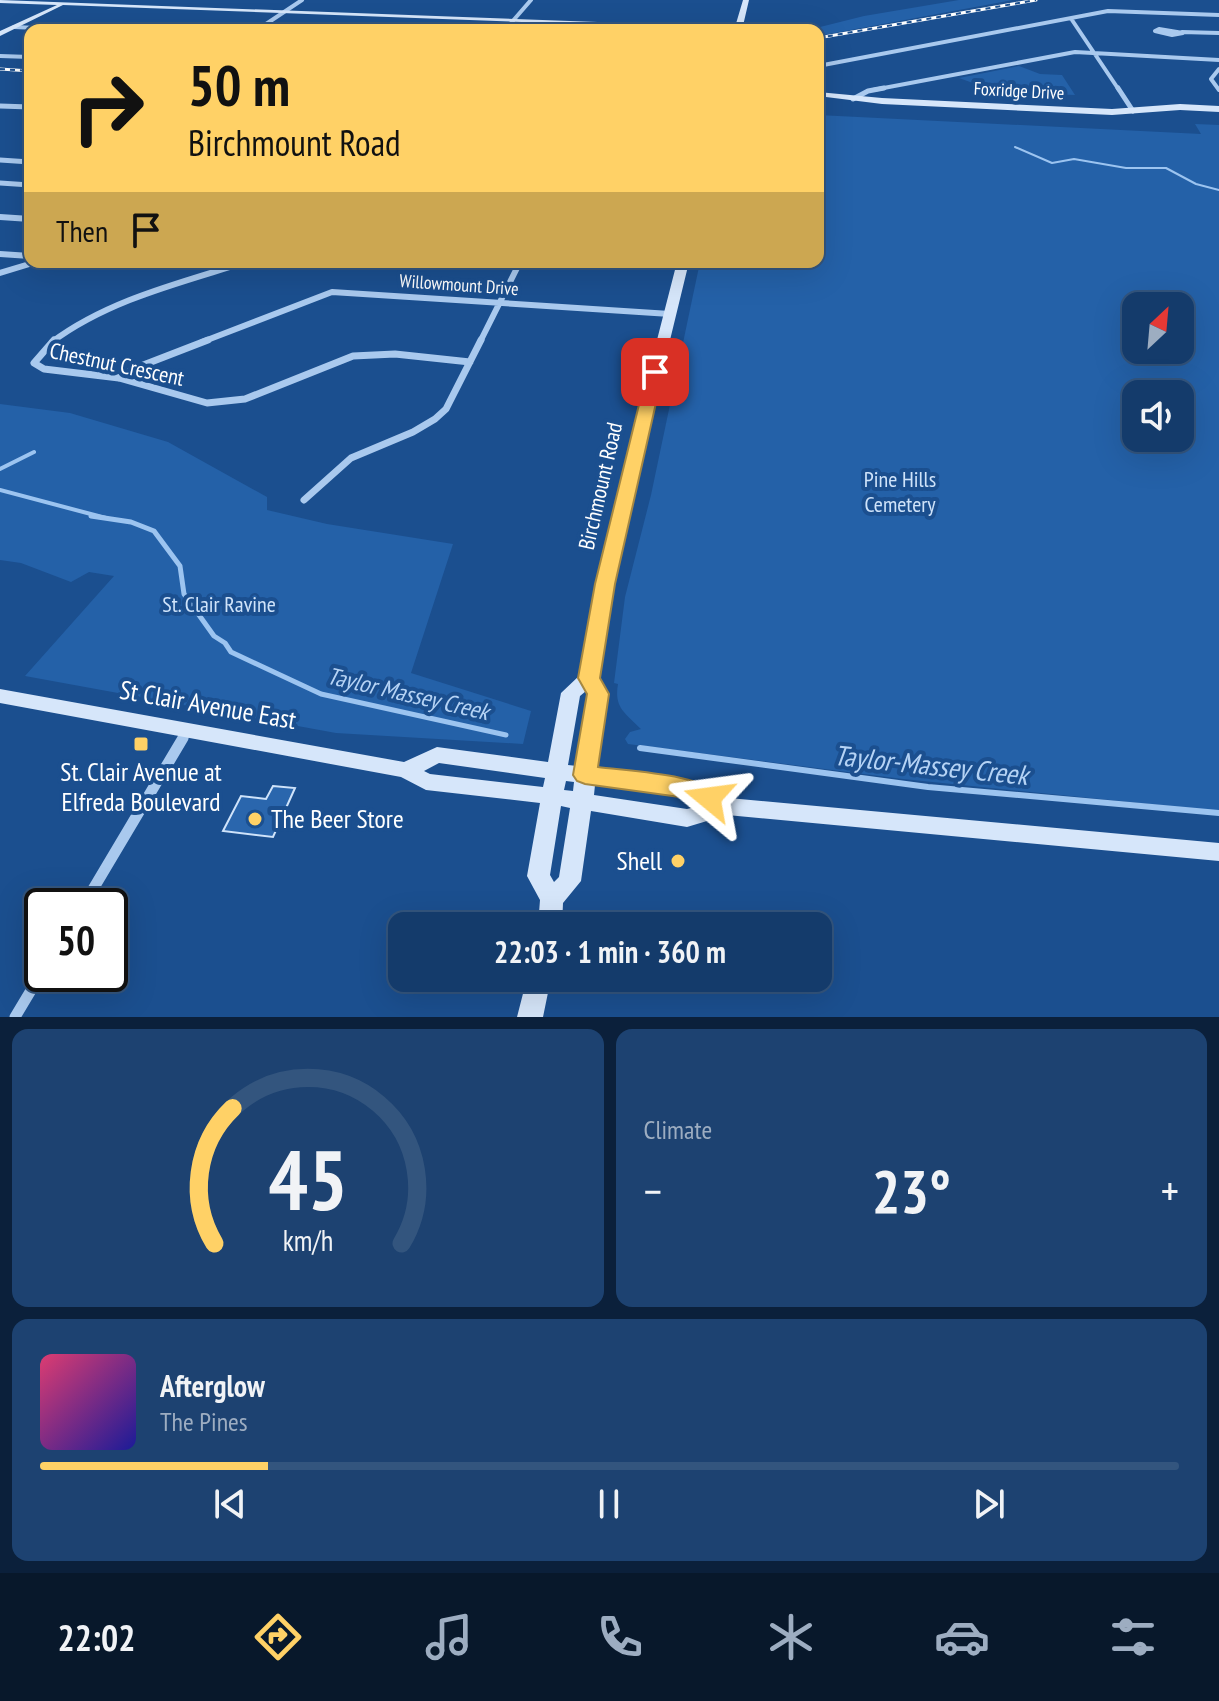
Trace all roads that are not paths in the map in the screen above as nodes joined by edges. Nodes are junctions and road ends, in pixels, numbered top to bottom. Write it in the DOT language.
graph roads {
  1 [pos="302,0"];
  2 [pos="531,0"];
  3 [pos="746,0"];
  4 [pos="0,1"];
  5 [pos="68,2"];
  6 [pos="284,12"];
  7 [pos="1219,19"];
  8 [pos="1072,20"];
  9 [pos="513,21"];
  10 [pos="266,24"];
  11 [pos="510,24"];
  12 [pos="588,24"];
  13 [pos="740,24"];
  14 [pos="14,27"];
  15 [pos="24,27"];
  16 [pos="1182,32"];
  17 [pos="1219,33"];
  18 [pos="0,34"];
  19 [pos="1093,52"];
  20 [pos="0,56"];
  21 [pos="24,57"];
  22 [pos="1219,60"];
  23 [pos="824,65"];
  24 [pos="1219,69"];
  25 [pos="1219,90"];
  26 [pos="824,95"];
  27 [pos="853,99"];
  28 [pos="0,106"];
  29 [pos="24,107"];
  30 [pos="1219,109"];
  31 [pos="1133,111"];
  32 [pos="0,160"];
  33 [pos="24,162"];
  34 [pos="0,183"];
  35 [pos="24,185"];
  36 [pos="0,217"];
  37 [pos="24,219"];
  38 [pos="0,254"];
  39 [pos="24,256"];
  40 [pos="24,266"];
  41 [pos="229,268"];
  42 [pos="517,268"];
  43 [pos="682,268"];
  44 [pos="0,273"];
  45 [pos="501,302"];
  46 [pos="670,314"];
  47 [pos="470,362"];
  48 [pos="119,378"];
  49 [pos="304,500"];
  50 [pos="589,678"];
  51 [pos="0,696"];
  52 [pos="188,730"];
  53 [pos="406,770"];
  54 [pos="556,771"];
  55 [pos="585,775"];
  56 [pos="552,797"];
  57 [pos="581,802"];
  58 [pos="727,806"];
  59 [pos="1219,852"];
  60 [pos="94,888"];
  61 [pos="552,899"];
  62 [pos="551,912"];
  63 [pos="30,992"];
  64 [pos="536,992"];
  65 [pos="15,1017"];
  66 [pos="530,1017"];
  1 -- 6 [label="street"];
  2 -- 9 [label="street"];
  3 -- 13 [label="main road"];
  4 -- 5 [label="main road"];
  5 -- 6 [label="main road"];
  5 -- 14 [label="main road"];
  6 -- 9 [label="main road"];
  6 -- 10 [label="street"];
  7 -- 8 [label="street"];
  8 -- 19 [label="street"];
  8 -- 23 [label="street"];
  9 -- 11 [label="street"];
  9 -- 12 [label="main road"];
  14 -- 15 [label="street"];
  14 -- 18 [label="main road"];
  16 -- 16 [label="street"];
  16 -- 17 [label="street"];
  19 -- 22 [label="street"];
  19 -- 27 [label="street"];
  19 -- 31 [label="street"];
  20 -- 21 [label="street"];
  24 -- 25 [label="street"];
  26 -- 27 [label="main road, Foxridge Drive"];
  27 -- 31 [label="main road, Foxridge Drive"];
  28 -- 29 [label="street"];
  30 -- 31 [label="main road, Foxridge Drive"];
  32 -- 33 [label="street"];
  34 -- 35 [label="street"];
  36 -- 37 [label="street"];
  38 -- 39 [label="street"];
  40 -- 44 [label="street"];
  41 -- 48 [label="street, Chestnut Crescent"];
  42 -- 45 [label="street"];
  43 -- 46 [label="main road, Birchmount Road"];
  45 -- 46 [label="street, Willowmount Drive"];
  45 -- 47 [label="street"];
  45 -- 48 [label="street, Willowmount Drive"];
  46 -- 50 [label="main road, Birchmount Road"];
  47 -- 48 [label="street, Chestnut Crescent"];
  47 -- 49 [label="street"];
  50 -- 54 [label="main road, Birchmount Road"];
  50 -- 55 [label="main road, Birchmount Road"];
  51 -- 52 [label="main road, St Clair Avenue East"];
  52 -- 53 [label="main road, St Clair Avenue East"];
  52 -- 60 [label="street"];
  53 -- 54 [label="main road, St Clair Avenue East"];
  53 -- 56 [label="main road, St Clair Avenue East"];
  54 -- 55 [label="main road, St Clair Avenue East"];
  54 -- 56 [label="main road, Birchmount Road"];
  55 -- 57 [label="main road, Birchmount Road"];
  55 -- 58 [label="main road, St Clair Avenue East"];
  56 -- 57 [label="main road, St Clair Avenue East"];
  56 -- 61 [label="main road, Birchmount Road"];
  57 -- 58 [label="main road, St Clair Avenue East"];
  57 -- 61 [label="main road, Birchmount Road"];
  58 -- 59 [label="main road, St Clair Avenue East"];
  61 -- 62 [label="main road, Birchmount Road"];
  63 -- 65 [label="street"];
  64 -- 66 [label="main road"];
}
